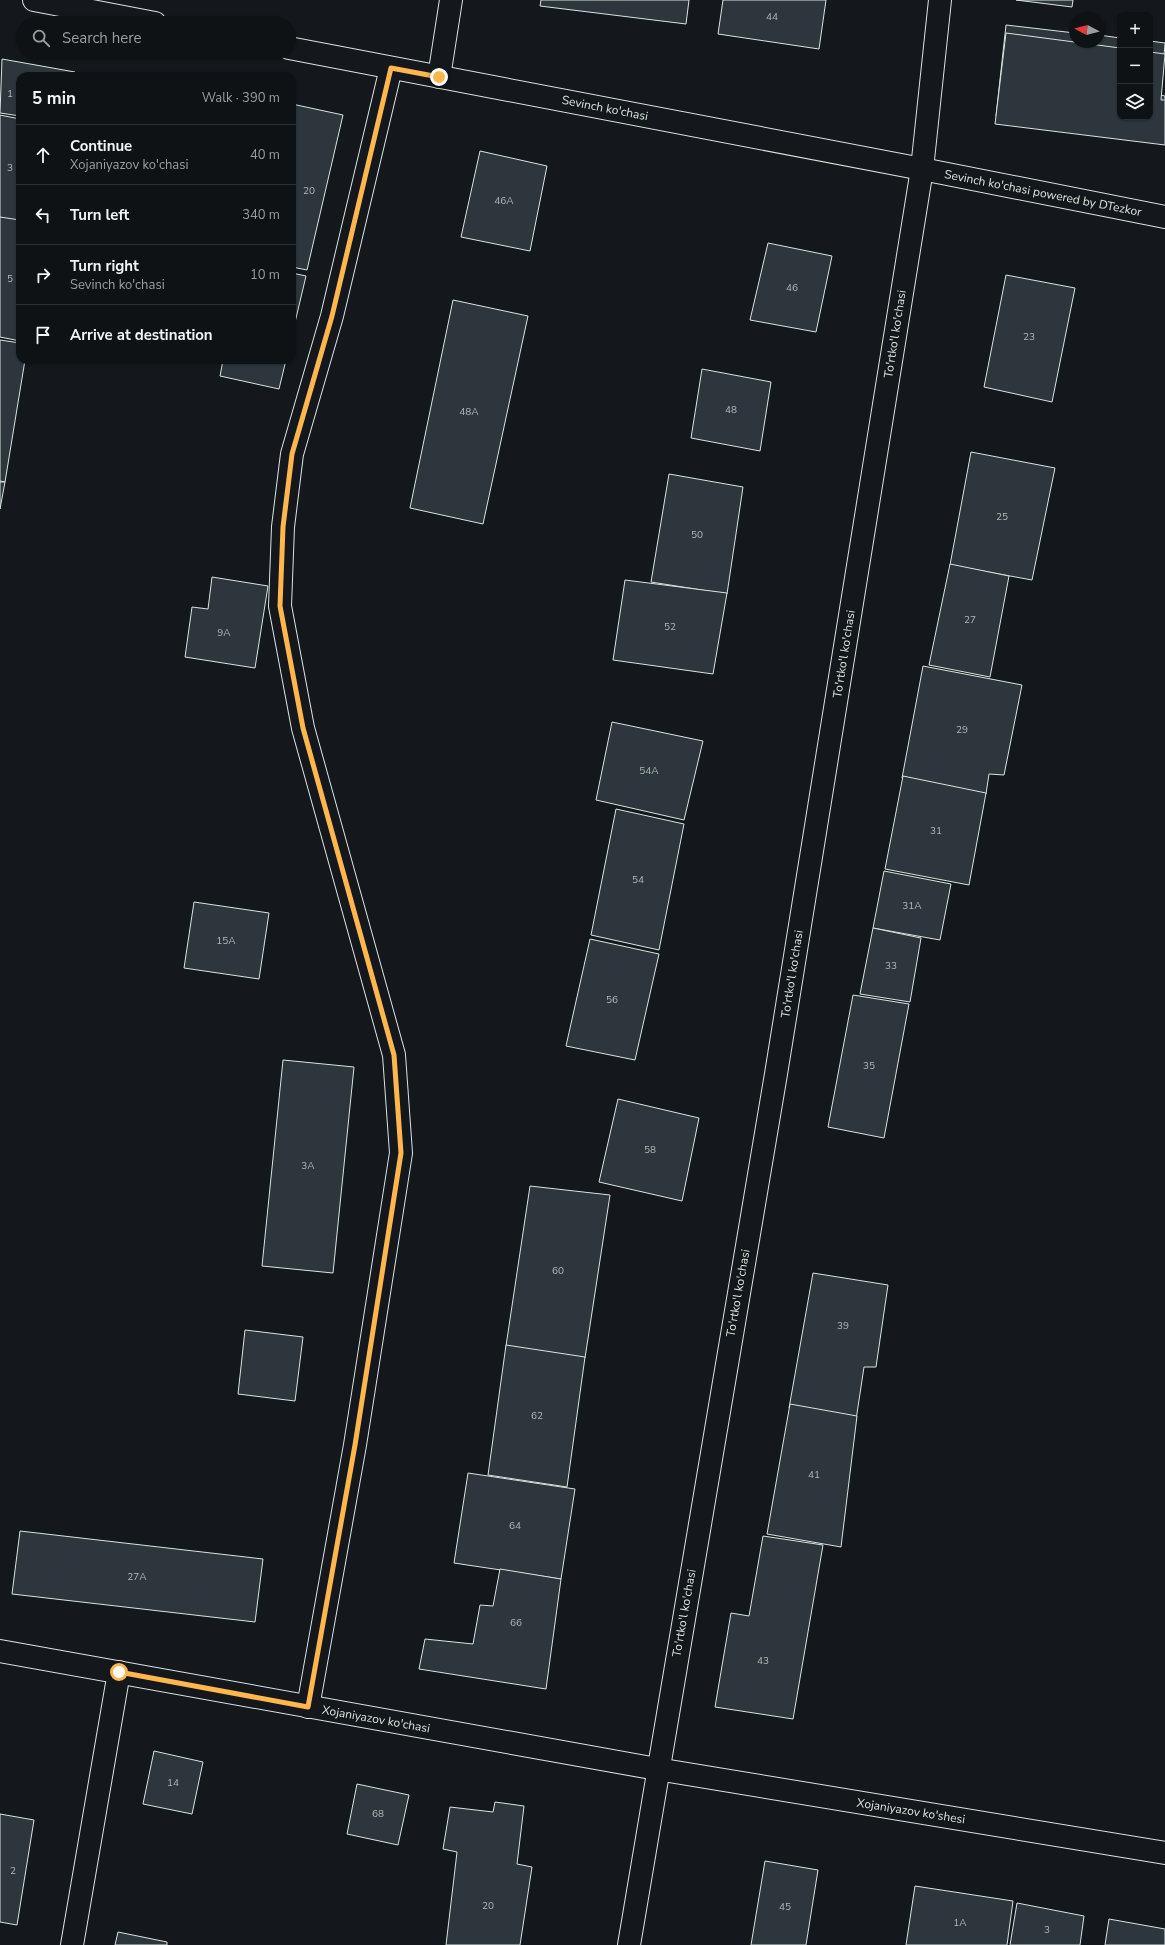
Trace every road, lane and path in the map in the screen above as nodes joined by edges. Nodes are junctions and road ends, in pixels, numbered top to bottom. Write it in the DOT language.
graph roads {
  1 [pos="34,0"];
  2 [pos="451,0"];
  3 [pos="940,0"];
  4 [pos="118,16"];
  5 [pos="296,49"];
  6 [pos="391,68"];
  7 [pos="439,77"];
  8 [pos="922,169"];
  9 [pos="1165,217"];
  10 [pos="0,1651"];
  11 [pos="119,1672"];
  12 [pos="308,1707"];
  13 [pos="657,1769"];
  14 [pos="1165,1853"];
  15 [pos="72,1945"];
  16 [pos="629,1945"];
  1 -- 4 [label="street"];
  2 -- 7 [label="street"];
  3 -- 8 [label="street, To'rtko'l ko'chasi"];
  5 -- 6 [label="street, Sevinch ko'chasi"];
  6 -- 7 [label="street, Sevinch ko'chasi"];
  6 -- 12 [label="street"];
  7 -- 8 [label="street, Sevinch ko'chasi"];
  8 -- 9 [label="street, Sevinch ko'chasi powered by DTezkor"];
  8 -- 13 [label="street, To'rtko'l ko'chasi"];
  10 -- 11 [label="street, Xojaniyazov ko'chasi"];
  11 -- 12 [label="street, Xojaniyazov ko'chasi"];
  11 -- 15 [label="street"];
  12 -- 13 [label="street, Xojaniyazov ko'chasi"];
  13 -- 14 [label="street, Xojaniyazov ko'shesi"];
  13 -- 16 [label="street, To'rtko'l ko'chasi"];
}
